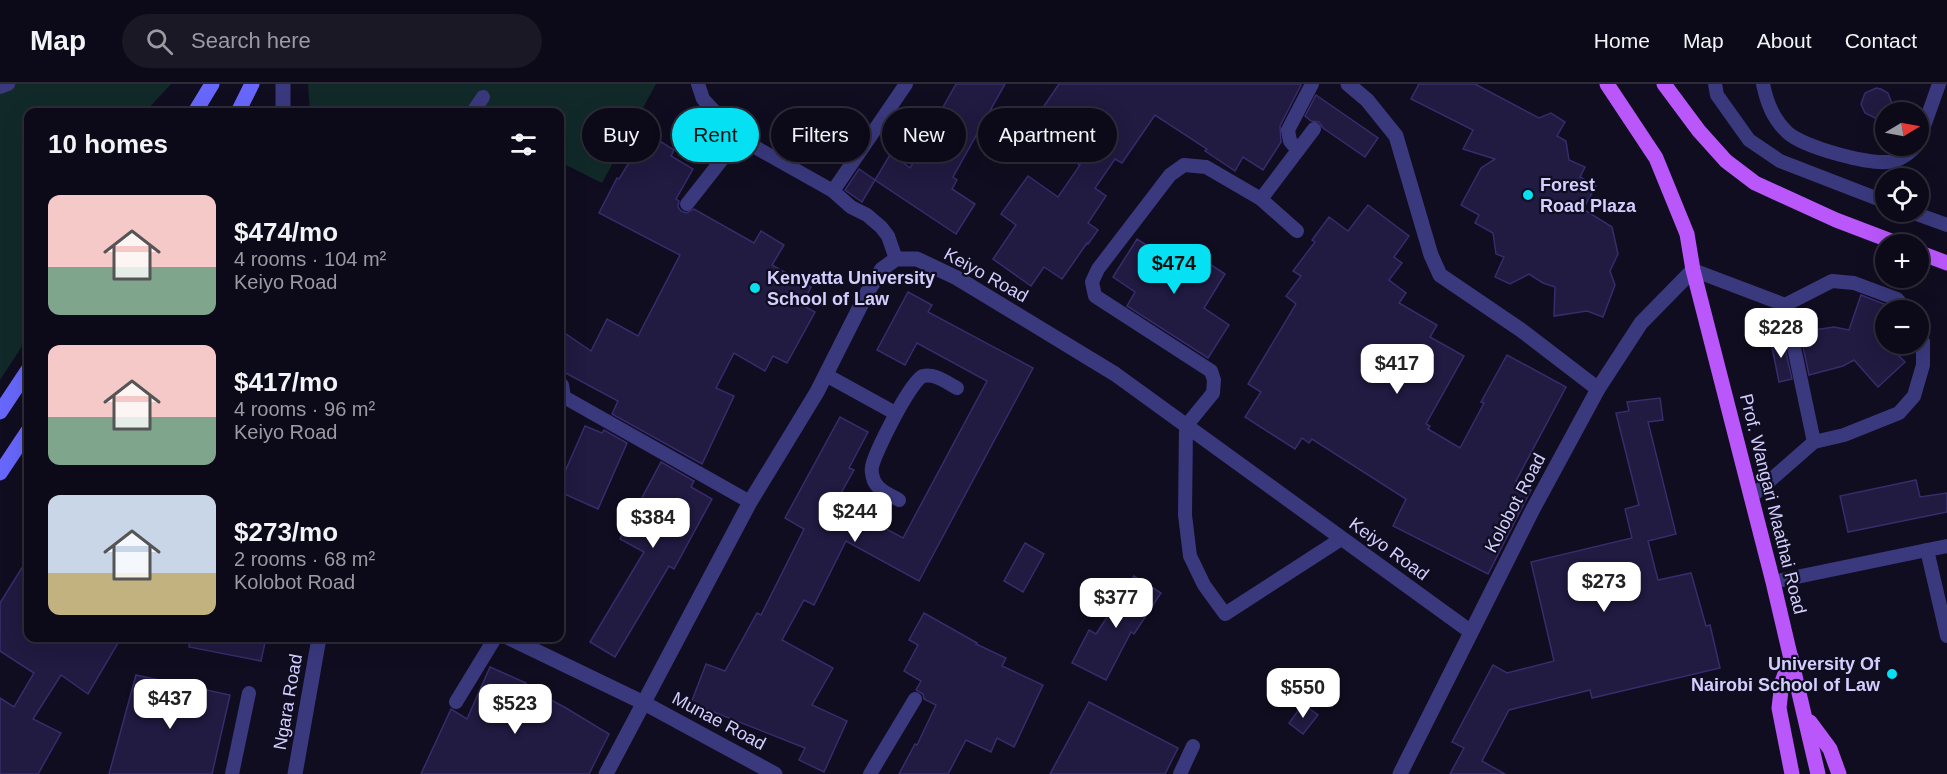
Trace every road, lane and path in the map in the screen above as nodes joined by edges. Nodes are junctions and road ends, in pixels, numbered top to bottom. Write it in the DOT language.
graph roads {
  1 [pos="8,84"];
  2 [pos="212,84"];
  3 [pos="252,84"];
  4 [pos="283,84"];
  5 [pos="698,84"];
  6 [pos="906,84"];
  7 [pos="1312,84"];
  8 [pos="1348,84"];
  9 [pos="1607,84"];
  10 [pos="1664,84"];
  11 [pos="1715,84"];
  12 [pos="1763,84"];
  13 [pos="1939,84"];
  14 [pos="0,87"];
  15 [pos="483,97"];
  16 [pos="197,108"];
  17 [pos="240,108"];
  18 [pos="283,108"];
  19 [pos="476,108"];
  20 [pos="711,108"];
  21 [pos="1929,111"];
  22 [pos="1314,129"];
  23 [pos="759,149"];
  24 [pos="1298,150"];
  25 [pos="1906,156"];
  26 [pos="720,162"];
  27 [pos="833,191"];
  28 [pos="1875,198"];
  29 [pos="1261,199"];
  30 [pos="687,204"];
  31 [pos="1929,218"];
  32 [pos="1947,225"];
  33 [pos="1298,231"];
  34 [pos="1875,234"];
  35 [pos="1929,256"];
  36 [pos="896,259"];
  37 [pos="1947,263"];
  38 [pos="1694,270"];
  39 [pos="1898,300"];
  40 [pos="1785,305"];
  41 [pos="1923,354"];
  42 [pos="826,375"];
  43 [pos="24,376"];
  44 [pos="957,388"];
  45 [pos="1598,389"];
  46 [pos="564,397"];
  47 [pos="0,412"];
  48 [pos="895,413"];
  49 [pos="1186,426"];
  50 [pos="24,437"];
  51 [pos="1814,442"];
  52 [pos="0,472"];
  53 [pos="1751,497"];
  54 [pos="899,500"];
  55 [pos="750,502"];
  56 [pos="1341,539"];
  57 [pos="1947,546"];
  58 [pos="1927,550"];
  59 [pos="1773,582"];
  60 [pos="1471,632"];
  61 [pos="1947,636"];
  62 [pos="318,642"];
  63 [pos="493,642"];
  64 [pos="517,642"];
  65 [pos="1791,657"];
  66 [pos="249,693"];
  67 [pos="915,699"];
  68 [pos="456,702"];
  69 [pos="644,703"];
  70 [pos="1806,716"];
  71 [pos="1193,746"];
  72 [pos="232,774"];
  73 [pos="295,774"];
  74 [pos="606,774"];
  75 [pos="775,774"];
  76 [pos="870,774"];
  77 [pos="1180,774"];
  78 [pos="1401,774"];
  79 [pos="1792,774"];
  80 [pos="1818,774"];
  81 [pos="1839,774"];
  1 -- 14 [label="lane"];
  2 -- 16 [label="main road"];
  3 -- 17 [label="main road"];
  4 -- 18 [label="street"];
  5 -- 20 [label="lane"];
  6 -- 27 [label="lane"];
  7 -- 24 [label="lane"];
  8 -- 45 [label="street"];
  9 -- 38 [label="main road, Prof. Wangari Maathai Road"];
  10 -- 34 [label="main road"];
  11 -- 28 [label="lane"];
  12 -- 25 [label="lane"];
  13 -- 21 [label="lane"];
  15 -- 19 [label="lane"];
  22 -- 24 [label="lane"];
  23 -- 27 [label="lane"];
  24 -- 29 [label="lane"];
  26 -- 30 [label="lane"];
  27 -- 36 [label="lane"];
  29 -- 33 [label="lane"];
  29 -- 49 [label="lane"];
  31 -- 32 [label="lane"];
  35 -- 37 [label="main road"];
  36 -- 42 [label="street"];
  36 -- 49 [label="street, Keiyo Road"];
  38 -- 40 [label="lane"];
  38 -- 45 [label="street, Kolobot Road"];
  38 -- 53 [label="main road, Prof. Wangari Maathai Road"];
  39 -- 40 [label="lane"];
  40 -- 51 [label="lane"];
  41 -- 51 [label="lane"];
  42 -- 48 [label="lane"];
  42 -- 55 [label="street"];
  43 -- 47 [label="main road"];
  44 -- 48 [label="lane"];
  45 -- 60 [label="street, Kolobot Road"];
  46 -- 55 [label="lane"];
  48 -- 54 [label="lane"];
  49 -- 56 [label="street, Keiyo Road"];
  49 -- 56 [label="lane"];
  50 -- 52 [label="main road"];
  51 -- 53 [label="lane"];
  53 -- 59 [label="main road, Prof. Wangari Maathai Road"];
  55 -- 69 [label="street"];
  56 -- 60 [label="street, Keiyo Road"];
  57 -- 58 [label="lane"];
  58 -- 59 [label="lane"];
  58 -- 61 [label="lane"];
  59 -- 65 [label="main road, Prof. Wangari Maathai Road"];
  60 -- 78 [label="street, Kolobot Road"];
  62 -- 73 [label="street, Ngara Road"];
  63 -- 68 [label="lane"];
  64 -- 69 [label="street, Munae Road"];
  65 -- 70 [label="main road, Prof. Wangari Maathai Road"];
  65 -- 79 [label="main road"];
  66 -- 72 [label="lane"];
  67 -- 76 [label="lane"];
  69 -- 74 [label="street"];
  69 -- 75 [label="street, Munae Road"];
  70 -- 80 [label="main road, Prof. Wangari Maathai Road"];
  70 -- 81 [label="main road"];
  71 -- 77 [label="lane"];
}
